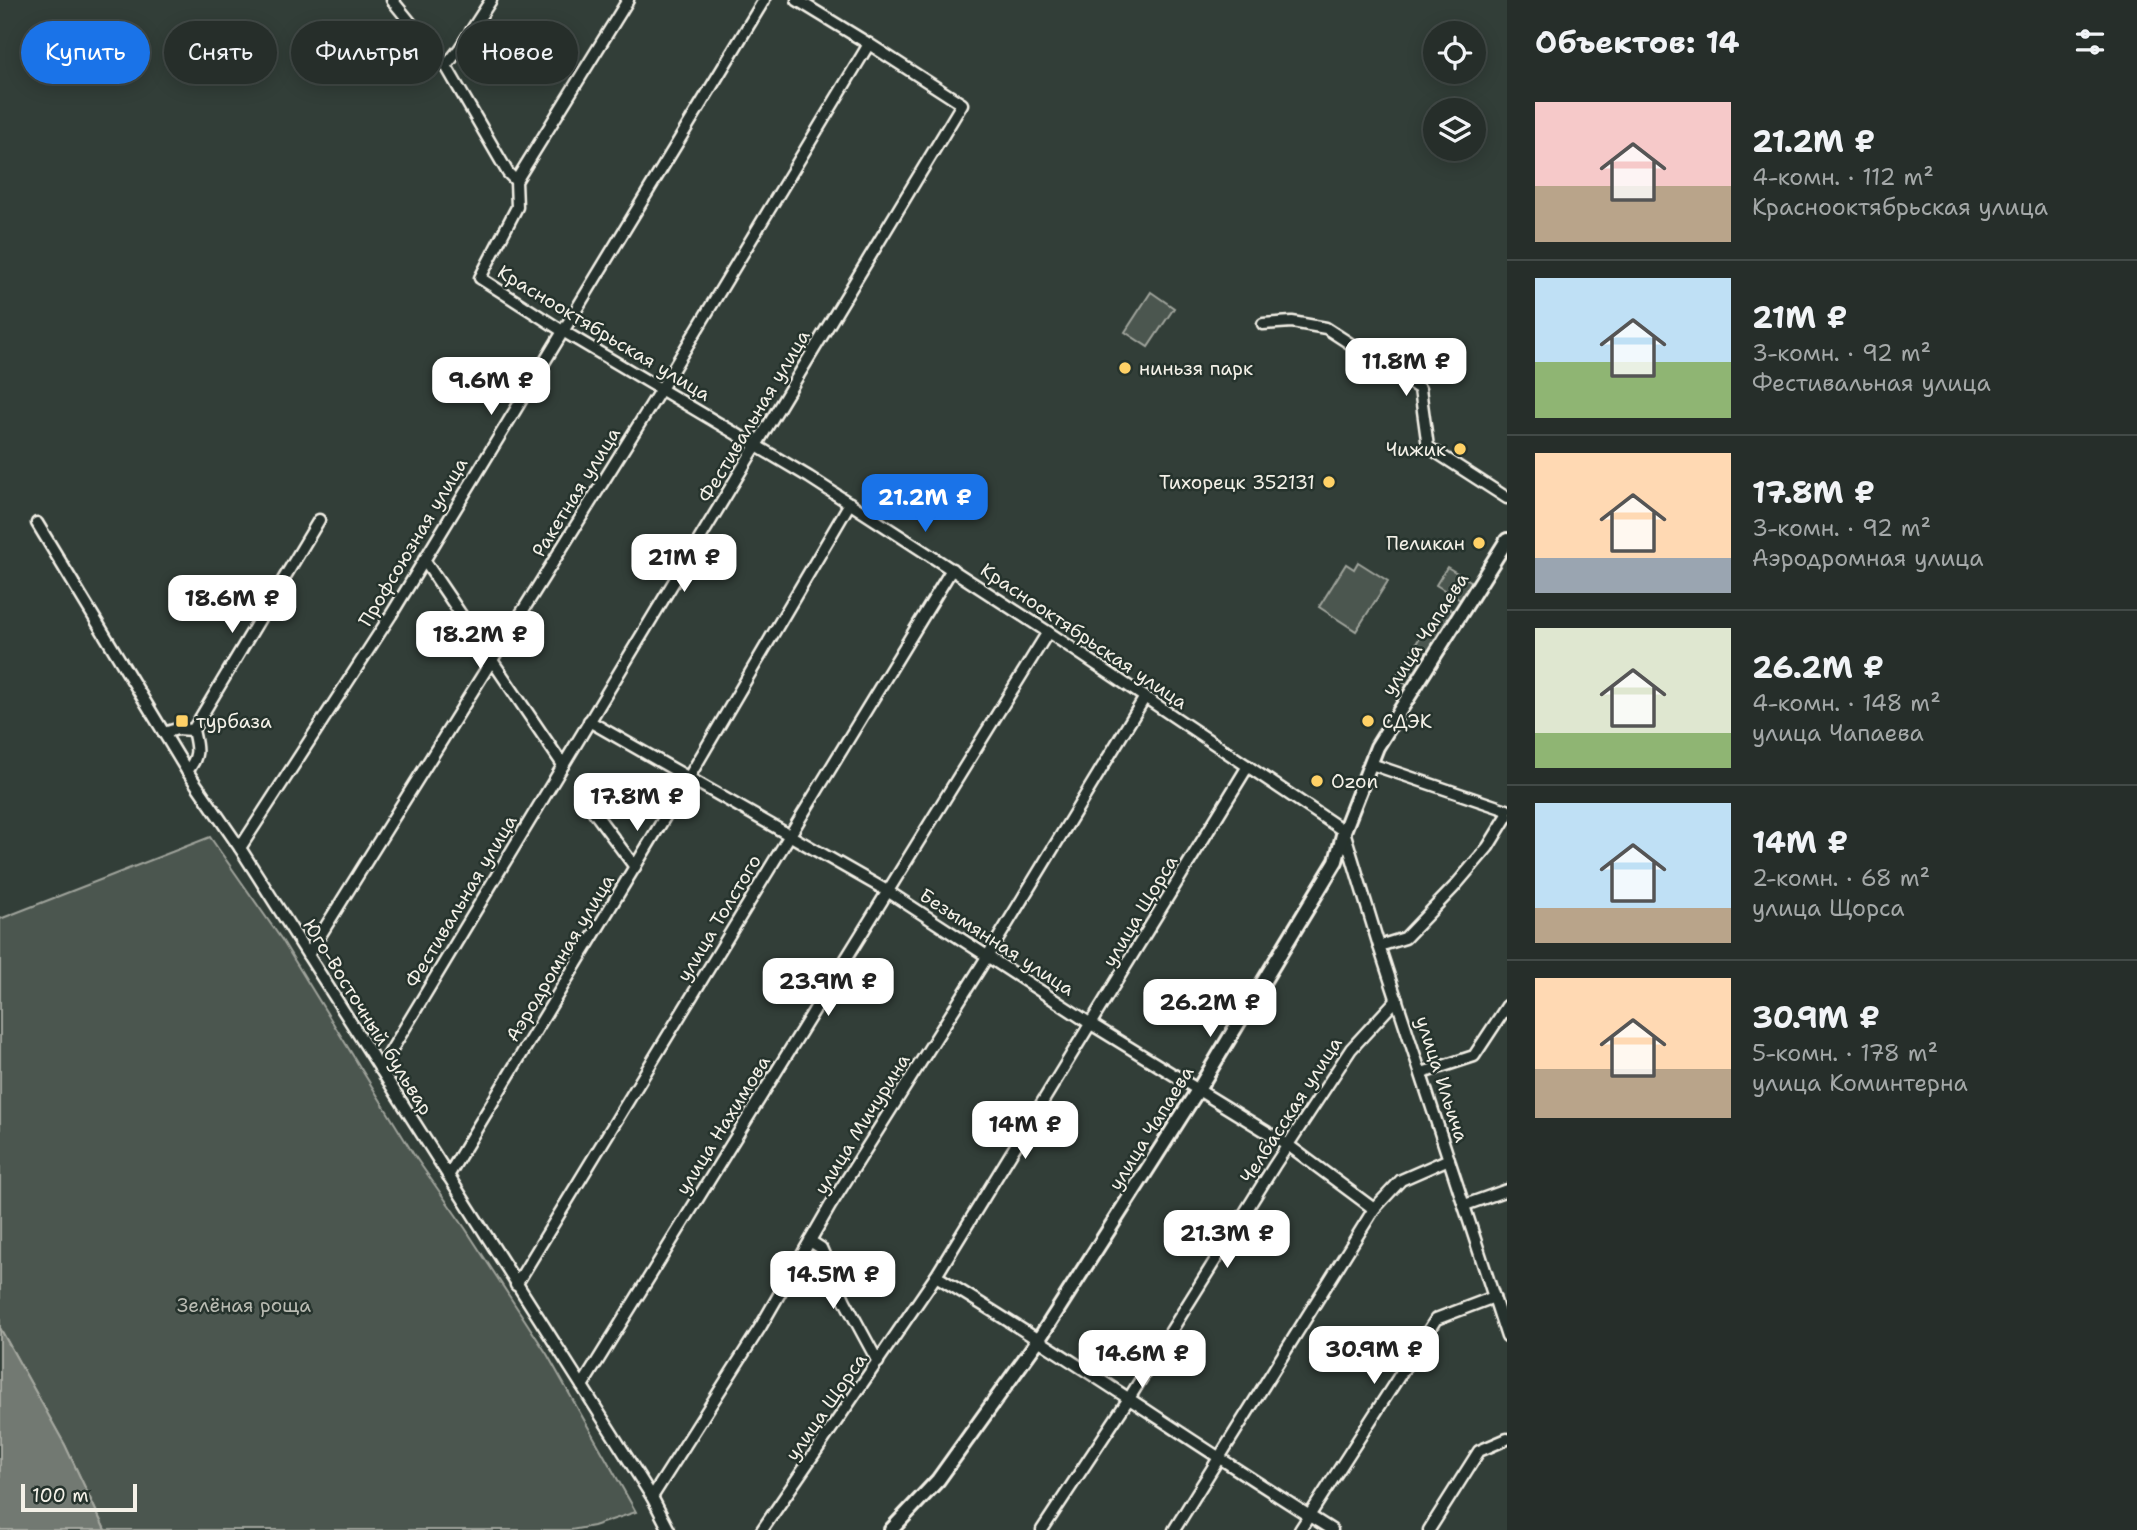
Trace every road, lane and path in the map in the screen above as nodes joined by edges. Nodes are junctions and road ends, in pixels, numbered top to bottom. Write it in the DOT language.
graph roads {
  1 [pos="392,0"];
  2 [pos="491,0"];
  3 [pos="628,0"];
  4 [pos="764,0"];
  5 [pos="797,0"];
  6 [pos="869,44"];
  7 [pos="446,66"];
  8 [pos="516,181"];
  9 [pos="1263,324"];
  10 [pos="562,330"];
  11 [pos="661,389"];
  12 [pos="756,446"];
  13 [pos="1507,498"];
  14 [pos="850,503"];
  15 [pos="319,520"];
  16 [pos="37,523"];
  17 [pos="1507,540"];
  18 [pos="424,560"];
  19 [pos="952,569"];
  20 [pos="1048,632"];
  21 [pos="492,661"];
  22 [pos="1145,697"];
  23 [pos="589,721"];
  24 [pos="193,730"];
  25 [pos="164,733"];
  26 [pos="1371,764"];
  27 [pos="563,765"];
  28 [pos="1248,766"];
  29 [pos="187,771"];
  30 [pos="689,777"];
  31 [pos="591,808"];
  32 [pos="1507,810"];
  33 [pos="1507,816"];
  34 [pos="1344,831"];
  35 [pos="789,834"];
  36 [pos="240,848"];
  37 [pos="635,867"];
  38 [pos="890,892"];
  39 [pos="1379,946"];
  40 [pos="307,955"];
  41 [pos="987,957"];
  42 [pos="1397,999"];
  43 [pos="1507,1006"];
  44 [pos="1091,1024"];
  45 [pos="380,1069"];
  46 [pos="1422,1073"];
  47 [pos="1198,1090"];
  48 [pos="1288,1145"];
  49 [pos="1449,1159"];
  50 [pos="449,1176"];
  51 [pos="1507,1190"];
  52 [pos="1465,1205"];
  53 [pos="1374,1209"];
  54 [pos="810,1241"];
  55 [pos="936,1276"];
  56 [pos="516,1285"];
  57 [pos="1494,1297"];
  58 [pos="1507,1337"];
  59 [pos="1040,1339"];
  60 [pos="878,1362"];
  61 [pos="582,1386"];
  62 [pos="1128,1400"];
  63 [pos="1507,1439"];
  64 [pos="1217,1458"];
  65 [pos="652,1497"];
  66 [pos="1309,1516"];
  67 [pos="668,1530"];
  68 [pos="762,1530"];
  69 [pos="891,1530"];
  70 [pos="1042,1530"];
  71 [pos="1174,1530"];
  72 [pos="1300,1530"];
  73 [pos="1332,1530"];
  74 [pos="1429,1530"];
  1 -- 7 [label="street"];
  2 -- 7 [label="street"];
  3 -- 8 [label="street"];
  4 -- 10 [label="street, Профсоюзная улица"];
  5 -- 6 [label="street"];
  6 -- 11 [label="street, Ракетная улица"];
  6 -- 12 [label="street, Фестивальная улица"];
  7 -- 8 [label="street"];
  8 -- 10 [label="street, Краснооктябрьская улица"];
  9 -- 13 [label="street"];
  10 -- 11 [label="street, Краснооктябрьская улица"];
  10 -- 18 [label="street, Профсоюзная улица"];
  11 -- 12 [label="street, Краснооктябрьская улица"];
  11 -- 21 [label="street, Ракетная улица"];
  12 -- 14 [label="street, Краснооктябрьская улица"];
  12 -- 23 [label="street, Фестивальная улица"];
  14 -- 19 [label="street, Краснооктябрьская улица"];
  14 -- 30 [label="street, Аэродромная улица"];
  15 -- 24 [label="street"];
  16 -- 25 [label="street, Юго-Восточный бульвар"];
  17 -- 26 [label="main road, улица Чапаева"];
  18 -- 21 [label="street"];
  18 -- 36 [label="street, Профсоюзная улица"];
  19 -- 20 [label="street, Краснооктябрьская улица"];
  19 -- 35 [label="street, улица Толстого"];
  20 -- 22 [label="street, Краснооктябрьская улица"];
  20 -- 38 [label="street, улица Нахимова"];
  21 -- 27 [label="street"];
  21 -- 40 [label="street, Ракетная улица"];
  22 -- 28 [label="street, Краснооктябрьская улица"];
  22 -- 41 [label="street, улица Мичурина"];
  23 -- 27 [label="street, Фестивальная улица"];
  23 -- 30 [label="street, Безымянная улица"];
  24 -- 25 [label="street"];
  24 -- 29 [label="street"];
  25 -- 29 [label="street, Юго-Восточный бульвар"];
  26 -- 32 [label="street"];
  26 -- 34 [label="main road, улица Чапаева"];
  27 -- 45 [label="street, Фестивальная улица"];
  28 -- 34 [label="street, Краснооктябрьская улица"];
  28 -- 44 [label="street, улица Щорса"];
  29 -- 36 [label="street, Юго-Восточный бульвар"];
  30 -- 35 [label="street, Безымянная улица"];
  30 -- 37 [label="street, Аэродромная улица"];
  31 -- 37 [label="street"];
  33 -- 39 [label="street"];
  34 -- 39 [label="street, улица Ильича"];
  34 -- 47 [label="main road, улица Чапаева"];
  35 -- 38 [label="street, Безымянная улица"];
  35 -- 56 [label="street, улица Толстого"];
  36 -- 40 [label="street, Юго-Восточный бульвар"];
  37 -- 50 [label="street, Аэродромная улица"];
  38 -- 41 [label="street, Безымянная улица"];
  38 -- 61 [label="street, улица Нахимова"];
  39 -- 42 [label="street, улица Ильича"];
  40 -- 45 [label="street, Юго-Восточный бульвар"];
  41 -- 44 [label="street, Безымянная улица"];
  41 -- 54 [label="street, улица Мичурина"];
  42 -- 46 [label="street, улица Ильича"];
  42 -- 48 [label="street, Челбасская улица"];
  43 -- 46 [label="street"];
  44 -- 47 [label="street, Безымянная улица"];
  44 -- 55 [label="street, улица Щорса"];
  45 -- 50 [label="street, Юго-Восточный бульвар"];
  46 -- 49 [label="street, улица Ильича"];
  47 -- 48 [label="street, Безымянная улица"];
  47 -- 59 [label="main road, улица Чапаева"];
  48 -- 53 [label="street, Безымянная улица"];
  48 -- 62 [label="street, Челбасская улица"];
  49 -- 52 [label="street, улица Ильича"];
  49 -- 53 [label="street"];
  50 -- 56 [label="street, Юго-Восточный бульвар"];
  51 -- 52 [label="street"];
  52 -- 57 [label="street, улица Ильича"];
  53 -- 64 [label="street"];
  54 -- 60 [label="street"];
  54 -- 65 [label="street, улица Мичурина"];
  55 -- 59 [label="street"];
  55 -- 60 [label="street, улица Щорса"];
  56 -- 61 [label="street, Юго-Восточный бульвар"];
  57 -- 58 [label="street, улица Ильича"];
  57 -- 66 [label="street"];
  59 -- 62 [label="street"];
  59 -- 69 [label="main road, улица Чапаева"];
  60 -- 68 [label="street, улица Щорса"];
  61 -- 65 [label="street, Юго-Восточный бульвар"];
  62 -- 64 [label="street"];
  62 -- 70 [label="street, Челбасская улица"];
  63 -- 74 [label="street"];
  64 -- 66 [label="street"];
  64 -- 71 [label="street"];
  65 -- 67 [label="street, Юго-Восточный бульвар"];
  66 -- 72 [label="street"];
  66 -- 73 [label="street"];
}
